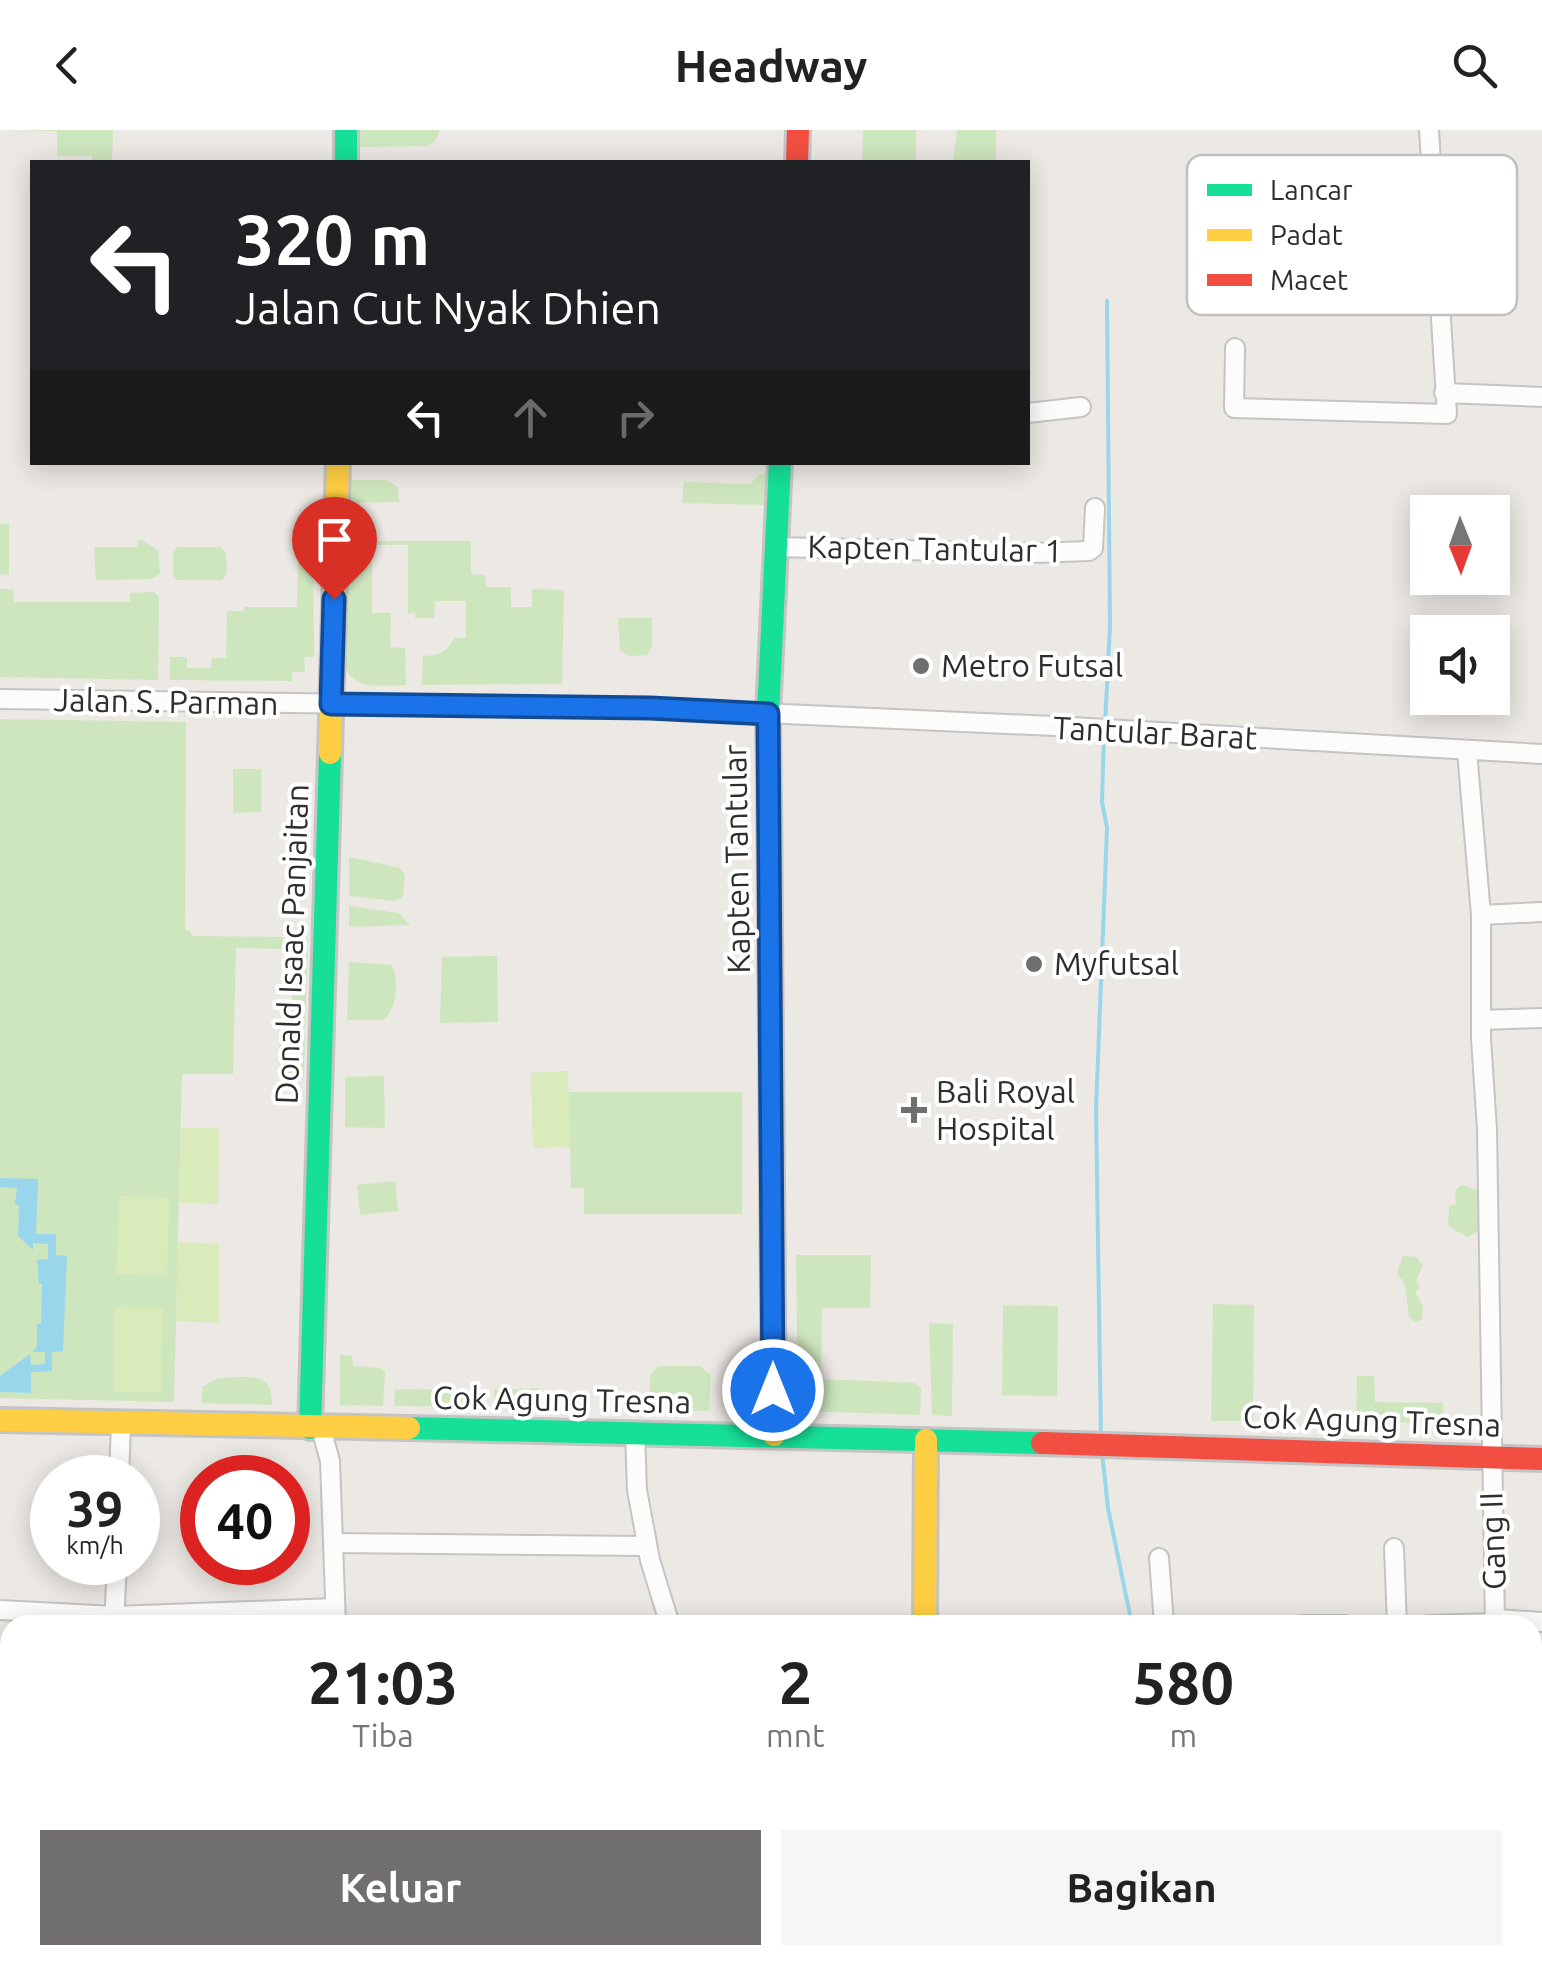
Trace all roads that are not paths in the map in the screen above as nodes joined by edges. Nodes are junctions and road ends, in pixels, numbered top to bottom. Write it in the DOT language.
graph roads {
  1 [pos="346,130"];
  2 [pos="798,130"];
  3 [pos="1429,130"];
  4 [pos="1430,155"];
  5 [pos="346,160"];
  6 [pos="797,160"];
  7 [pos="1440,315"];
  8 [pos="1235,348"];
  9 [pos="1444,392"];
  10 [pos="1542,397"];
  11 [pos="1081,407"];
  12 [pos="1030,412"];
  13 [pos="338,465"];
  14 [pos="780,465"];
  15 [pos="1095,508"];
  16 [pos="781,547"];
  17 [pos="0,699"];
  18 [pos="331,704"];
  19 [pos="768,714"];
  20 [pos="1466,751"];
  21 [pos="1542,754"];
  22 [pos="1542,912"];
  23 [pos="1481,915"];
  24 [pos="1542,1018"];
  25 [pos="1481,1020"];
  26 [pos="0,1420"];
  27 [pos="121,1423"];
  28 [pos="325,1428"];
  29 [pos="635,1434"];
  30 [pos="774,1435"];
  31 [pos="926,1440"];
  32 [pos="120,1455"];
  33 [pos="1490,1457"];
  34 [pos="1542,1459"];
  35 [pos="333,1543"];
  36 [pos="647,1546"];
  37 [pos="1394,1548"];
  38 [pos="1160,1558"];
  39 [pos="115,1585"];
  40 [pos="0,1610"];
  41 [pos="57,1615"];
  42 [pos="114,1615"];
  43 [pos="336,1615"];
  44 [pos="667,1615"];
  45 [pos="925,1615"];
  46 [pos="1163,1615"];
  47 [pos="1397,1615"];
  48 [pos="1495,1615"];
  1 -- 5 [label="street"];
  2 -- 6 [label="street"];
  3 -- 4 [label="street"];
  7 -- 9 [label="street"];
  8 -- 9 [label="street"];
  9 -- 10 [label="street"];
  11 -- 12 [label="street"];
  13 -- 18 [label="street, Donald Isaac Panjaitan"];
  14 -- 16 [label="street, Kapten Tantular"];
  15 -- 16 [label="street, Kapten Tantular 1"];
  16 -- 19 [label="street, Kapten Tantular"];
  17 -- 18 [label="street, Jalan S. Parman"];
  18 -- 19 [label="street, Jalan S. Parman"];
  18 -- 28 [label="street, Donald Isaac Panjaitan"];
  19 -- 20 [label="street, Tantular Barat"];
  19 -- 30 [label="street, Kapten Tantular"];
  20 -- 21 [label="street, Tantular Barat"];
  20 -- 23 [label="street, Gang II"];
  22 -- 23 [label="street"];
  23 -- 25 [label="street, Gang II"];
  24 -- 25 [label="street"];
  25 -- 33 [label="street, Gang II"];
  26 -- 27 [label="street, Cok Agung Tresna"];
  27 -- 28 [label="street, Cok Agung Tresna"];
  27 -- 32 [label="street"];
  28 -- 29 [label="street, Cok Agung Tresna"];
  28 -- 35 [label="street"];
  29 -- 30 [label="street, Cok Agung Tresna"];
  29 -- 36 [label="street"];
  30 -- 31 [label="street, Cok Agung Tresna"];
  31 -- 33 [label="street, Cok Agung Tresna"];
  31 -- 45 [label="street"];
  33 -- 34 [label="street, Cok Agung Tresna"];
  33 -- 48 [label="street, Gang II"];
  35 -- 36 [label="street"];
  35 -- 43 [label="street"];
  36 -- 44 [label="street"];
  37 -- 47 [label="street"];
  38 -- 46 [label="street"];
  39 -- 42 [label="street"];
  40 -- 41 [label="street"];
}
